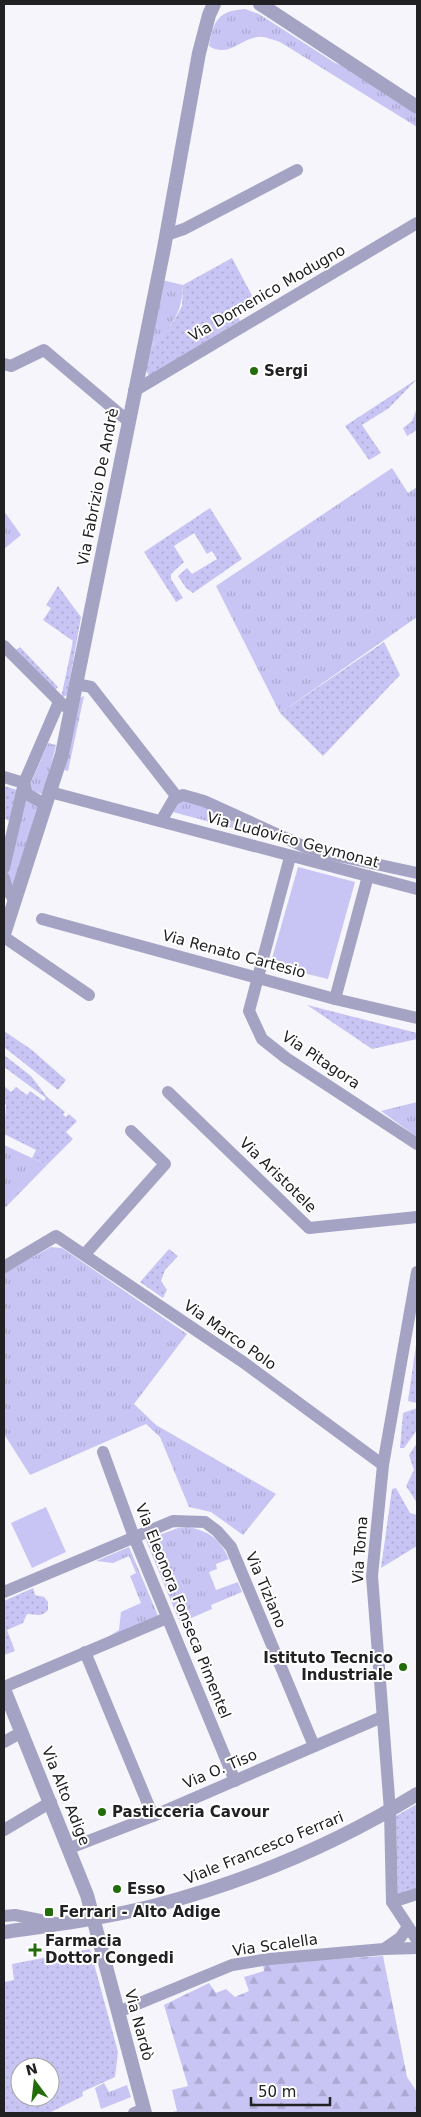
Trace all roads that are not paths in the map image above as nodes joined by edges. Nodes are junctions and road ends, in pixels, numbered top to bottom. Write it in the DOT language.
graph roads {
  1 [pos="202,4"];
  2 [pos="214,4"];
  3 [pos="260,4"];
  4 [pos="269,7"];
  5 [pos="202,41"];
  6 [pos="417,107"];
  7 [pos="297,170"];
  8 [pos="417,224"];
  9 [pos="166,236"];
  10 [pos="4,364"];
  11 [pos="134,390"];
  12 [pos="128,421"];
  13 [pos="4,646"];
  14 [pos="76,684"];
  15 [pos="65,706"];
  16 [pos="4,777"];
  17 [pos="24,784"];
  18 [pos="50,792"];
  19 [pos="177,797"];
  20 [pos="46,805"];
  21 [pos="161,822"];
  22 [pos="290,857"];
  23 [pos="4,868"];
  24 [pos="417,873"];
  25 [pos="368,876"];
  26 [pos="4,878"];
  27 [pos="417,889"];
  28 [pos="15,901"];
  29 [pos="42,919"];
  30 [pos="4,934"];
  31 [pos="4,937"];
  32 [pos="257,977"];
  33 [pos="89,995"];
  34 [pos="335,999"];
  35 [pos="417,1018"];
  36 [pos="168,1092"];
  37 [pos="131,1131"];
  38 [pos="417,1144"];
  39 [pos="417,1217"];
  40 [pos="85,1254"];
  41 [pos="4,1267"];
  42 [pos="417,1272"];
  43 [pos="415,1292"];
  44 [pos="414,1309"];
  45 [pos="103,1452"];
  46 [pos="383,1466"];
  47 [pos="134,1537"];
  48 [pos="4,1592"];
  49 [pos="167,1618"];
  50 [pos="86,1652"];
  51 [pos="4,1688"];
  52 [pos="382,1717"];
  53 [pos="22,1732"];
  54 [pos="4,1742"];
  55 [pos="314,1746"];
  56 [pos="235,1781"];
  57 [pos="417,1794"];
  58 [pos="51,1802"];
  59 [pos="390,1811"];
  60 [pos="153,1816"];
  61 [pos="4,1830"];
  62 [pos="70,1848"];
  63 [pos="417,1894"];
  64 [pos="392,1902"];
  65 [pos="4,1916"];
  66 [pos="93,1917"];
  67 [pos="55,1923"];
  68 [pos="408,1927"];
  69 [pos="4,1932"];
  70 [pos="417,1940"];
  71 [pos="417,1948"];
  72 [pos="384,1949"];
  73 [pos="118,2012"];
  74 [pos="141,2112"];
  1 -- 5 [label="street, Via Fabrizio De Andrè"];
  2 -- 5 [label="street, Via Fabrizio De Andrè"];
  3 -- 4 [label="street"];
  4 -- 6 [label="street"];
  5 -- 9 [label="street, Via Fabrizio De Andrè"];
  7 -- 9 [label="street"];
  8 -- 11 [label="street, Via Domenico Modugno"];
  9 -- 11 [label="street, Via Fabrizio De Andrè"];
  10 -- 12 [label="street"];
  11 -- 12 [label="street, Via Fabrizio De Andrè"];
  12 -- 14 [label="street, Via Fabrizio De Andrè"];
  13 -- 15 [label="street"];
  14 -- 15 [label="street, Via Fabrizio De Andrè"];
  14 -- 19 [label="street"];
  15 -- 17 [label="street"];
  15 -- 18 [label="street, Via Fabrizio De Andrè"];
  16 -- 17 [label="street"];
  17 -- 20 [label="street"];
  17 -- 23 [label="street"];
  18 -- 20 [label="street, Via Fabrizio De Andrè"];
  18 -- 21 [label="street, Via Ludovico Geymonat"];
  19 -- 21 [label="street"];
  19 -- 24 [label="street, Via Ludovico Geymonat"];
  20 -- 28 [label="street, Via Fabrizio De Andrè"];
  21 -- 22 [label="street, Via Ludovico Geymonat"];
  22 -- 25 [label="street, Via Ludovico Geymonat"];
  22 -- 32 [label="street, Via Pitagora"];
  25 -- 27 [label="street, Via Ludovico Geymonat"];
  25 -- 34 [label="street"];
  26 -- 28 [label="street"];
  28 -- 30 [label="street, Via Fabrizio De Andrè"];
  29 -- 32 [label="street, Via Renato Cartesio"];
  31 -- 33 [label="street"];
  32 -- 34 [label="street, Via Renato Cartesio"];
  32 -- 38 [label="street, Via Pitagora"];
  34 -- 35 [label="street, Via Renato Cartesio"];
  36 -- 39 [label="street, Via Aristotele"];
  37 -- 40 [label="street"];
  40 -- 41 [label="street, Via Marco Polo"];
  40 -- 46 [label="street, Via Marco Polo"];
  42 -- 43 [label="street, Via Toma"];
  43 -- 44 [label="street, Via Toma"];
  44 -- 46 [label="street, Via Toma"];
  45 -- 47 [label="street, Via Eleonora Fonseca Pimentel"];
  46 -- 52 [label="street, Via Toma"];
  47 -- 48 [label="street, Via Tiziano"];
  47 -- 49 [label="street, Via Eleonora Fonseca Pimentel"];
  47 -- 55 [label="street, Via Tiziano"];
  49 -- 50 [label="street"];
  49 -- 56 [label="street, Via Eleonora Fonseca Pimentel"];
  50 -- 51 [label="street"];
  50 -- 60 [label="street"];
  51 -- 53 [label="street, Via Alto Adige"];
  52 -- 55 [label="street, Via O. Tiso"];
  52 -- 59 [label="street, Via Toma"];
  53 -- 54 [label="street"];
  53 -- 58 [label="street, Via Alto Adige"];
  55 -- 56 [label="street, Via O. Tiso"];
  56 -- 60 [label="street, Via O. Tiso"];
  57 -- 59 [label="street, Viale Francesco Ferrari"];
  58 -- 61 [label="street"];
  58 -- 62 [label="street, Via Alto Adige"];
  59 -- 64 [label="street, Via Toma"];
  59 -- 66 [label="street, Viale Francesco Ferrari"];
  60 -- 62 [label="street, Via O. Tiso"];
  62 -- 66 [label="street, Via Alto Adige"];
  63 -- 64 [label="street"];
  64 -- 68 [label="street"];
  65 -- 67 [label="street, Viale Francesco Ferrari"];
  66 -- 67 [label="street, Viale Francesco Ferrari"];
  66 -- 73 [label="street, Via Nardò"];
  67 -- 69 [label="street, Viale Francesco Ferrari"];
  68 -- 70 [label="street"];
  68 -- 72 [label="street"];
  71 -- 72 [label="street, Via Scalella"];
  72 -- 73 [label="street, Via Scalella"];
  73 -- 74 [label="street, Via Nardò"];
}
